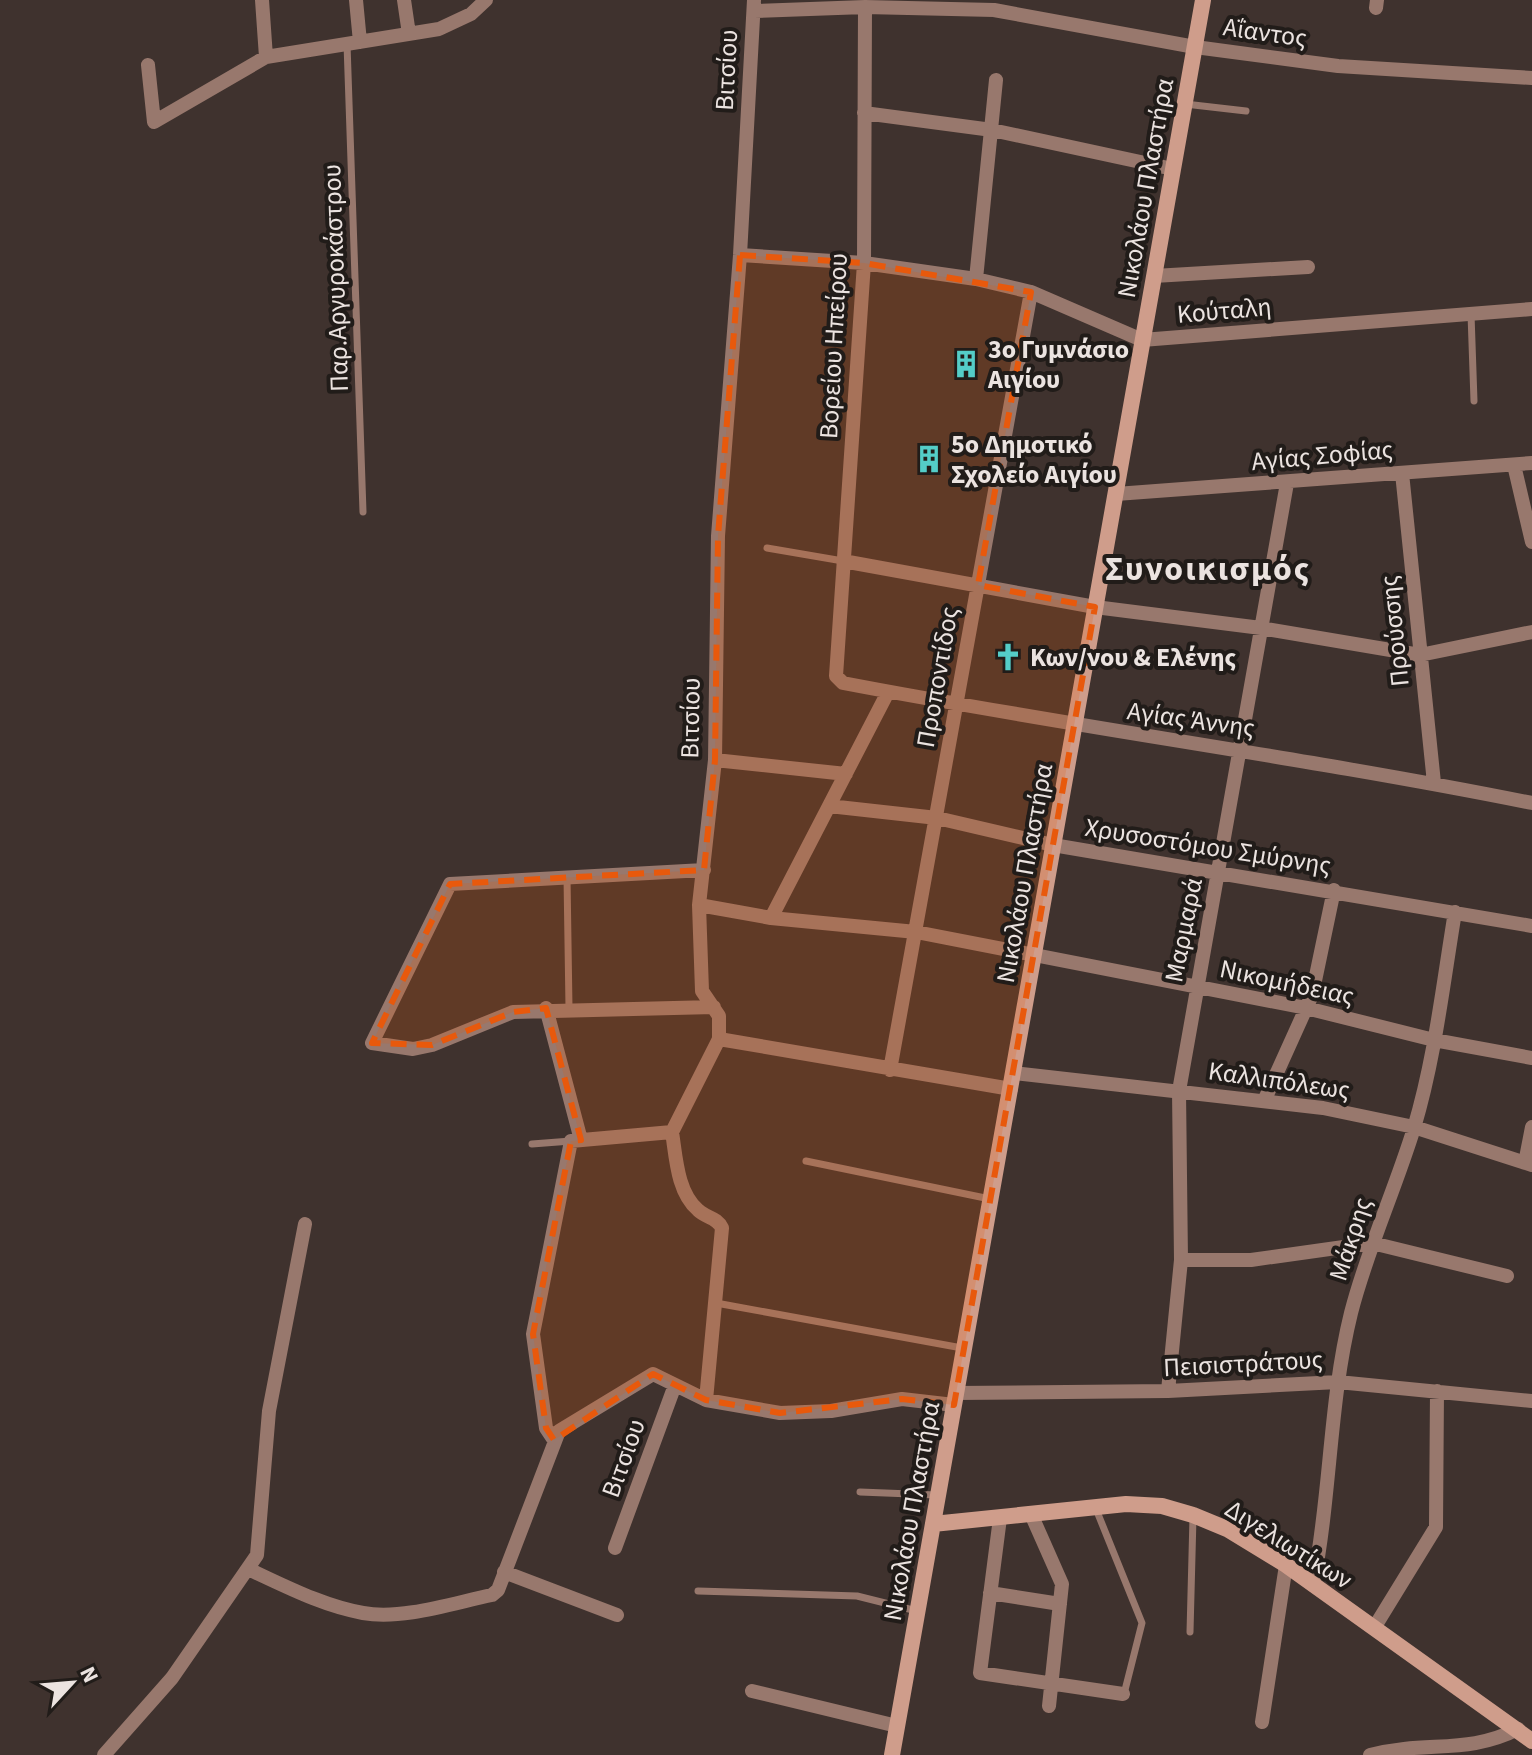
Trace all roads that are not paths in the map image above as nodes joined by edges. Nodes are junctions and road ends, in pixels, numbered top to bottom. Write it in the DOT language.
graph roads {
  1 [pos="262,0"];
  2 [pos="356,0"];
  3 [pos="404,0"];
  4 [pos="486,0"];
  5 [pos="1203,0"];
  6 [pos="994,5"];
  7 [pos="754,6"];
  8 [pos="865,7"];
  9 [pos="409,34"];
  10 [pos="354,43"];
  11 [pos="1195,47"];
  12 [pos="266,57"];
  13 [pos="148,65"];
  14 [pos="1532,78"];
  15 [pos="996,80"];
  16 [pos="1185,104"];
  17 [pos="1246,111"];
  18 [pos="864,113"];
  19 [pos="992,130"];
  20 [pos="1173,169"];
  21 [pos="740,255"];
  22 [pos="864,263"];
  23 [pos="1308,267"];
  24 [pos="1154,276"];
  25 [pos="976,279"];
  26 [pos="1031,292"];
  27 [pos="1532,309"];
  28 [pos="1471,314"];
  29 [pos="1142,340"];
  30 [pos="1474,401"];
  31 [pos="1532,463"];
  32 [pos="1514,465"];
  33 [pos="1402,473"];
  34 [pos="1287,483"];
  35 [pos="1116,494"];
  36 [pos="363,512"];
  37 [pos="1532,542"];
  38 [pos="767,548"];
  39 [pos="843,561"];
  40 [pos="978,585"];
  41 [pos="1095,607"];
  42 [pos="1261,628"];
  43 [pos="1532,632"];
  44 [pos="1420,655"];
  45 [pos="843,683"];
  46 [pos="888,692"];
  47 [pos="956,705"];
  48 [pos="1074,726"];
  49 [pos="1239,749"];
  50 [pos="715,760"];
  51 [pos="846,774"];
  52 [pos="1434,783"];
  53 [pos="1532,803"];
  54 [pos="829,806"];
  55 [pos="937,818"];
  56 [pos="1053,845"];
  57 [pos="704,870"];
  58 [pos="1219,871"];
  59 [pos="567,877"];
  60 [pos="1334,890"];
  61 [pos="699,905"];
  62 [pos="1455,912"];
  63 [pos="771,918"];
  64 [pos="1532,926"];
  65 [pos="916,932"];
  66 [pos="1034,957"];
  67 [pos="1196,988"];
  68 [pos="714,1007"];
  69 [pos="546,1008"];
  70 [pos="569,1008"];
  71 [pos="1306,1008"];
  72 [pos="719,1039"];
  73 [pos="1434,1040"];
  74 [pos="1532,1058"];
  75 [pos="890,1070"];
  76 [pos="1012,1081"];
  77 [pos="1179,1091"];
  78 [pos="1265,1099"];
  79 [pos="1414,1127"];
  80 [pos="1532,1127"];
  81 [pos="672,1132"];
  82 [pos="576,1140"];
  83 [pos="532,1144"];
  84 [pos="806,1161"];
  85 [pos="1529,1164"];
  86 [pos="990,1199"];
  87 [pos="305,1224"];
  88 [pos="1372,1243"];
  89 [pos="1181,1260"];
  90 [pos="1507,1276"];
  91 [pos="716,1303"];
  92 [pos="964,1348"];
  93 [pos="1338,1382"];
  94 [pos="675,1385"];
  95 [pos="1168,1391"];
  96 [pos="1437,1391"];
  97 [pos="955,1399"];
  98 [pos="706,1400"];
  99 [pos="1532,1401"];
  100 [pos="554,1440"];
  101 [pos="860,1492"];
  102 [pos="938,1495"];
  103 [pos="1095,1507"];
  104 [pos="1031,1514"];
  105 [pos="1193,1515"];
  106 [pos="1000,1518"];
  107 [pos="933,1524"];
  108 [pos="615,1548"];
  109 [pos="1286,1565"];
  110 [pos="248,1569"];
  111 [pos="504,1572"];
  112 [pos="1313,1585"];
  113 [pos="698,1591"];
  114 [pos="990,1593"];
  115 [pos="1060,1604"];
  116 [pos="917,1611"];
  117 [pos="617,1615"];
  118 [pos="1374,1628"];
  119 [pos="1190,1632"];
  120 [pos="1051,1684"];
  121 [pos="752,1691"];
  122 [pos="1123,1694"];
  123 [pos="1049,1706"];
  124 [pos="1262,1722"];
  125 [pos="897,1726"];
  126 [pos="1518,1729"];
  127 [pos="1532,1741"];
  128 [pos="104,1755"];
  129 [pos="892,1755"];
  130 [pos="1370,1755"];
  1 -- 12 [label="street"];
  2 -- 10 [label="street"];
  3 -- 9 [label="street"];
  4 -- 9 [label="street"];
  5 -- 11 [label="main road, Νικολάου Πλαστήρα"];
  6 -- 8 [label="street, Αΐαντος"];
  6 -- 11 [label="street, Αΐαντος"];
  7 -- 8 [label="street, Αΐαντος"];
  7 -- 21 [label="street, Βιτσίου"];
  8 -- 18 [label="street, Βορείου Ηπείρου"];
  9 -- 10 [label="street"];
  10 -- 12 [label="street"];
  10 -- 36 [label="lane, Παρ.Αργυροκάστρου"];
  11 -- 14 [label="street, Αΐαντος"];
  11 -- 16 [label="main road, Νικολάου Πλαστήρα"];
  12 -- 13 [label="street"];
  15 -- 19 [label="street"];
  16 -- 17 [label="lane"];
  16 -- 20 [label="main road, Νικολάου Πλαστήρα"];
  18 -- 19 [label="street"];
  18 -- 22 [label="street, Βορείου Ηπείρου"];
  19 -- 20 [label="street"];
  19 -- 25 [label="street"];
  20 -- 24 [label="main road, Νικολάου Πλαστήρα"];
  21 -- 22 [label="street, Κούταλη"];
  21 -- 50 [label="street, Βιτσίου"];
  22 -- 25 [label="street, Κούταλη"];
  22 -- 39 [label="street, Βορείου Ηπείρου"];
  23 -- 24 [label="street"];
  24 -- 29 [label="main road, Νικολάου Πλαστήρα"];
  25 -- 26 [label="street, Κούταλη"];
  26 -- 29 [label="street, Κούταλη"];
  26 -- 40 [label="street, Προποντίδος"];
  27 -- 28 [label="street, Κούταλη"];
  28 -- 29 [label="street, Κούταλη"];
  28 -- 30 [label="lane"];
  29 -- 35 [label="main road, Νικολάου Πλαστήρα"];
  31 -- 32 [label="street, Αγίας Σοφίας"];
  32 -- 33 [label="street, Αγίας Σοφίας"];
  32 -- 37 [label="street"];
  33 -- 34 [label="street, Αγίας Σοφίας"];
  33 -- 44 [label="street, Προύσσης"];
  34 -- 35 [label="street, Αγίας Σοφίας"];
  34 -- 42 [label="street, Μαρμαρά"];
  35 -- 41 [label="main road, Νικολάου Πλαστήρα"];
  38 -- 39 [label="lane"];
  39 -- 40 [label="street"];
  39 -- 45 [label="street, Βορείου Ηπείρου"];
  40 -- 41 [label="street"];
  40 -- 47 [label="street, Προποντίδος"];
  41 -- 42 [label="street"];
  41 -- 48 [label="main road, Νικολάου Πλαστήρα"];
  42 -- 44 [label="street"];
  42 -- 49 [label="street, Μαρμαρά"];
  43 -- 44 [label="street"];
  44 -- 52 [label="street, Προύσσης"];
  45 -- 46 [label="street, Αγίας Άννης"];
  46 -- 47 [label="street, Αγίας Άννης"];
  46 -- 51 [label="street"];
  47 -- 48 [label="street, Αγίας Άννης"];
  47 -- 55 [label="street, Προποντίδος"];
  48 -- 49 [label="street, Αγίας Άννης"];
  48 -- 56 [label="main road, Νικολάου Πλαστήρα"];
  49 -- 52 [label="street, Αγίας Άννης"];
  49 -- 58 [label="street, Μαρμαρά"];
  50 -- 51 [label="street"];
  50 -- 57 [label="street, Βιτσίου"];
  51 -- 54 [label="street"];
  52 -- 53 [label="street, Αγίας Άννης"];
  54 -- 55 [label="street, Χρυσοστόμου Σμύρνης"];
  54 -- 63 [label="street"];
  55 -- 56 [label="street, Χρυσοστόμου Σμύρνης"];
  55 -- 65 [label="street, Προποντίδος"];
  56 -- 58 [label="street, Χρυσοστόμου Σμύρνης"];
  56 -- 66 [label="main road, Νικολάου Πλαστήρα"];
  57 -- 59 [label="street"];
  57 -- 61 [label="street, Βιτσίου"];
  58 -- 60 [label="street, Χρυσοστόμου Σμύρνης"];
  58 -- 67 [label="street, Μαρμαρά"];
  59 -- 69 [label="street"];
  59 -- 70 [label="lane"];
  60 -- 62 [label="street, Χρυσοστόμου Σμύρνης"];
  60 -- 71 [label="street"];
  61 -- 63 [label="street, Νικομήδειας"];
  61 -- 68 [label="street, Βιτσίου"];
  62 -- 64 [label="street, Χρυσοστόμου Σμύρνης"];
  62 -- 73 [label="street, Μάκρης"];
  63 -- 65 [label="street, Νικομήδειας"];
  65 -- 66 [label="street, Νικομήδειας"];
  65 -- 75 [label="street, Προποντίδος"];
  66 -- 67 [label="street, Νικομήδειας"];
  66 -- 76 [label="main road, Νικολάου Πλαστήρα"];
  67 -- 71 [label="street, Νικομήδειας"];
  67 -- 77 [label="street, Μαρμαρά"];
  68 -- 70 [label="street"];
  68 -- 72 [label="street, Βιτσίου"];
  69 -- 70 [label="street"];
  69 -- 82 [label="street"];
  71 -- 73 [label="street, Νικομήδειας"];
  71 -- 78 [label="street"];
  72 -- 75 [label="street, Καλλιπόλεως"];
  72 -- 81 [label="street"];
  73 -- 74 [label="street, Νικομήδειας"];
  73 -- 79 [label="street, Μάκρης"];
  75 -- 76 [label="street, Καλλιπόλεως"];
  76 -- 77 [label="street, Καλλιπόλεως"];
  76 -- 86 [label="main road, Νικολάου Πλαστήρα"];
  77 -- 78 [label="street, Καλλιπόλεως"];
  77 -- 89 [label="street, Μαρμαρά"];
  78 -- 79 [label="street, Καλλιπόλεως"];
  79 -- 85 [label="street, Καλλιπόλεως"];
  79 -- 88 [label="street, Μάκρης"];
  80 -- 85 [label="street"];
  81 -- 82 [label="street"];
  81 -- 91 [label="street"];
  82 -- 83 [label="lane"];
  82 -- 100 [label="street"];
  84 -- 86 [label="lane"];
  86 -- 92 [label="main road, Νικολάου Πλαστήρα"];
  87 -- 110 [label="street"];
  88 -- 89 [label="street"];
  88 -- 90 [label="street"];
  88 -- 93 [label="street, Μάκρης"];
  89 -- 95 [label="street, Μαρμαρά"];
  91 -- 92 [label="lane"];
  91 -- 98 [label="street"];
  92 -- 97 [label="main road, Νικολάου Πλαστήρα"];
  93 -- 95 [label="street, Πεισιστράτους"];
  93 -- 96 [label="street, Πεισιστράτους"];
  93 -- 112 [label="street, Μάκρης"];
  94 -- 98 [label="street, Πεισιστράτους"];
  94 -- 100 [label="street, Πεισιστράτους"];
  94 -- 108 [label="street, Βιτσίου"];
  95 -- 97 [label="street, Πεισιστράτους"];
  96 -- 99 [label="street, Πεισιστράτους"];
  96 -- 118 [label="street"];
  97 -- 98 [label="street, Πεισιστράτους"];
  97 -- 102 [label="main road, Νικολάου Πλαστήρα"];
  100 -- 111 [label="street"];
  101 -- 102 [label="lane"];
  102 -- 107 [label="main road, Νικολάου Πλαστήρα"];
  103 -- 104 [label="main road, Διγελιωτίκων"];
  103 -- 105 [label="main road, Διγελιωτίκων"];
  103 -- 122 [label="lane"];
  104 -- 106 [label="main road, Διγελιωτίκων"];
  104 -- 115 [label="street"];
  105 -- 109 [label="main road, Διγελιωτίκων"];
  105 -- 119 [label="lane"];
  106 -- 107 [label="main road, Διγελιωτίκων"];
  106 -- 114 [label="street"];
  107 -- 116 [label="main road, Νικολάου Πλαστήρα"];
  109 -- 112 [label="main road, Διγελιωτίκων"];
  109 -- 124 [label="street"];
  110 -- 111 [label="street"];
  110 -- 128 [label="street"];
  111 -- 117 [label="street"];
  112 -- 118 [label="main road, Διγελιωτίκων"];
  113 -- 116 [label="lane"];
  114 -- 115 [label="street"];
  114 -- 120 [label="street"];
  115 -- 120 [label="street"];
  116 -- 125 [label="main road, Νικολάου Πλαστήρα"];
  118 -- 126 [label="main road, Διγελιωτίκων"];
  120 -- 122 [label="street"];
  120 -- 123 [label="street"];
  121 -- 125 [label="street"];
  125 -- 129 [label="main road, Νικολάου Πλαστήρα"];
  126 -- 127 [label="main road, Διγελιωτίκων"];
  126 -- 130 [label="street"];
}
